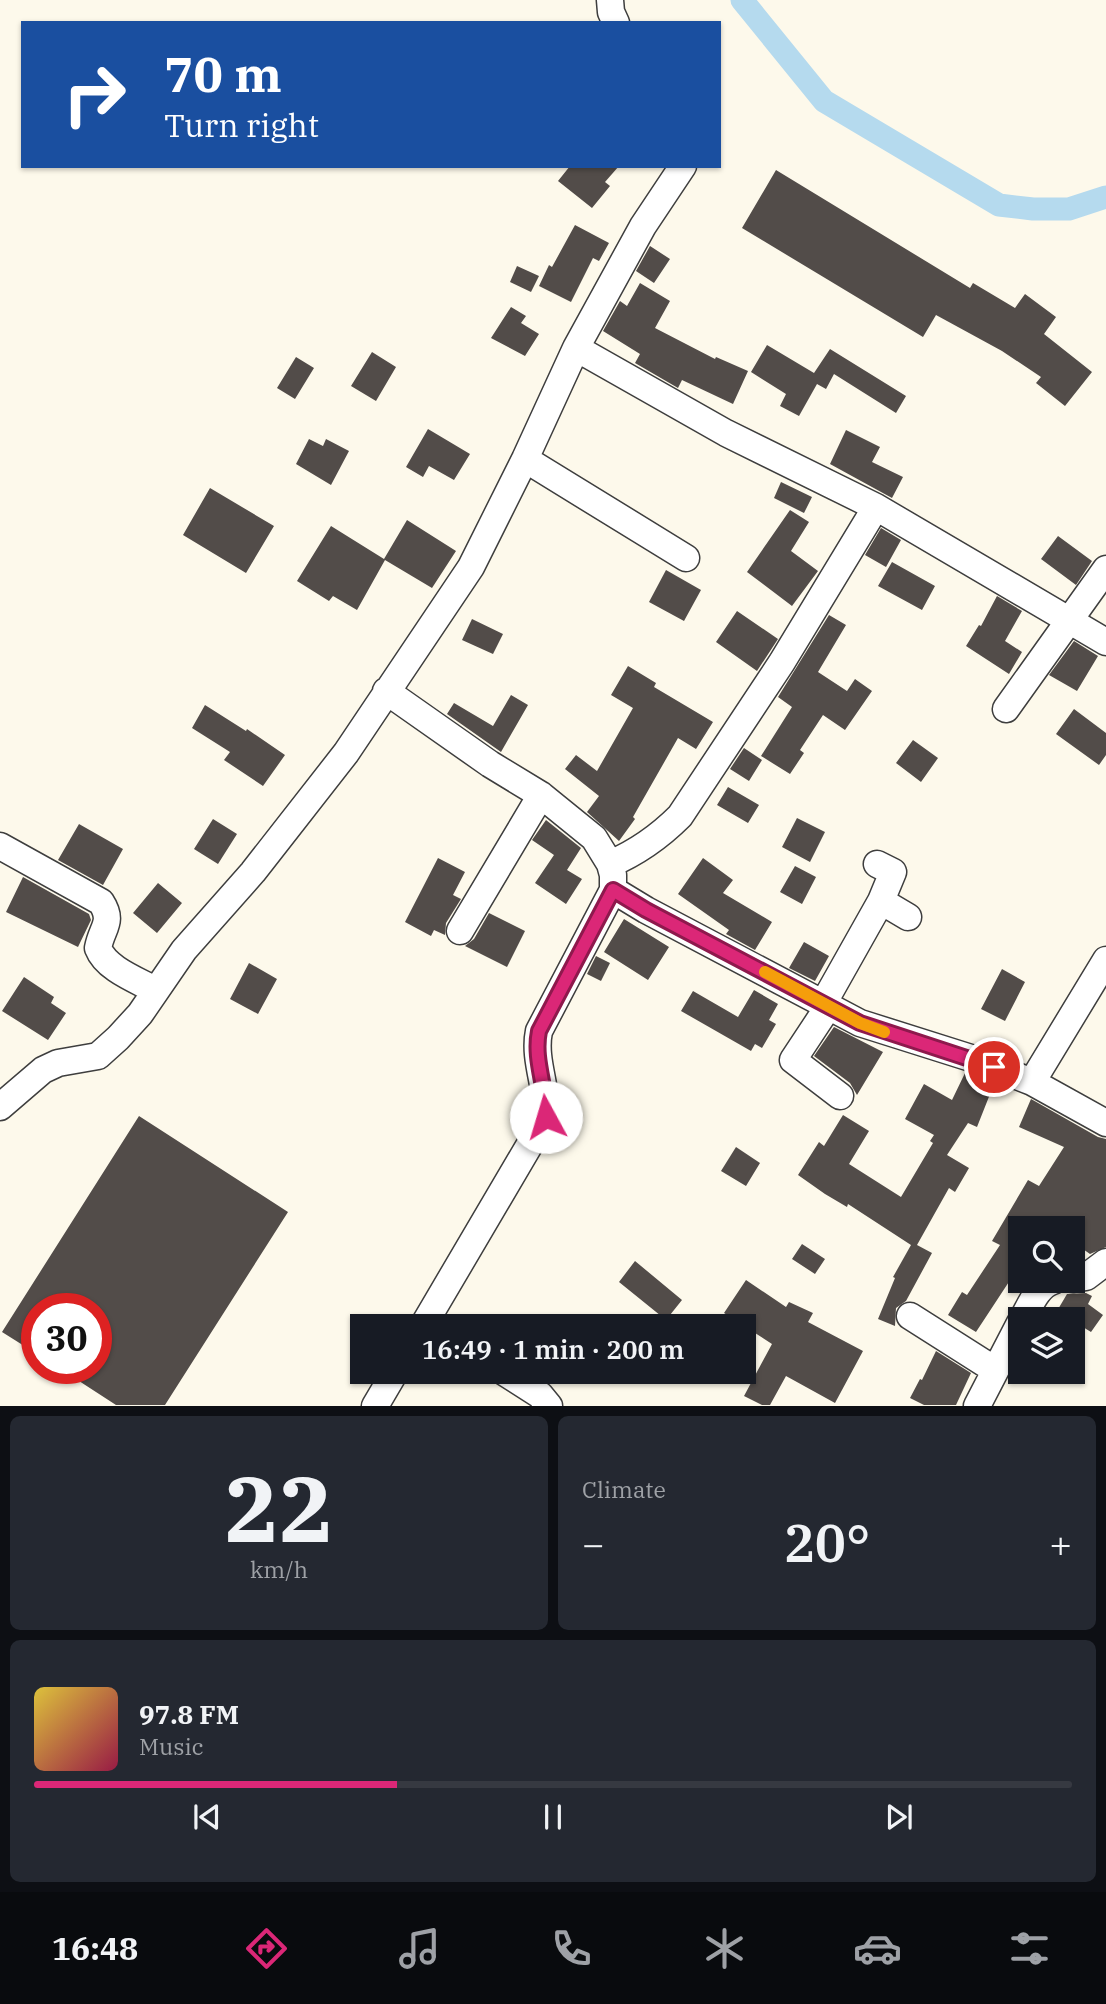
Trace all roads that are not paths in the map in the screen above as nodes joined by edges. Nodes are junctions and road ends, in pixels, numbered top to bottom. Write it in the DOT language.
graph roads {
  1 [pos="610,0"];
  2 [pos="615,21"];
  3 [pos="682,168"];
  4 [pos="576,348"];
  5 [pos="526,459"];
  6 [pos="876,507"];
  7 [pos="686,558"];
  8 [pos="1106,569"];
  9 [pos="1069,621"];
  10 [pos="1106,642"];
  11 [pos="386,691"];
  12 [pos="1006,709"];
  13 [pos="541,794"];
  14 [pos="0,846"];
  15 [pos="610,864"];
  16 [pos="877,864"];
  17 [pos="613,890"];
  18 [pos="881,901"];
  19 [pos="908,917"];
  20 [pos="460,931"];
  21 [pos="1106,960"];
  22 [pos="155,990"];
  23 [pos="825,1005"];
  24 [pos="1032,1082"];
  25 [pos="840,1096"];
  26 [pos="0,1107"];
  27 [pos="1106,1123"];
  28 [pos="1106,1262"];
  29 [pos="1085,1277"];
  30 [pos="430,1314"];
  31 [pos="910,1316"];
  32 [pos="1008,1346"];
  33 [pos="995,1370"];
  34 [pos="388,1384"];
  35 [pos="523,1384"];
  36 [pos="375,1405"];
  37 [pos="549,1405"];
  38 [pos="977,1405"];
  1 -- 2 [label="street"];
  3 -- 4 [label="street"];
  4 -- 5 [label="street"];
  4 -- 6 [label="street"];
  5 -- 7 [label="street"];
  5 -- 11 [label="street"];
  6 -- 9 [label="street"];
  6 -- 15 [label="street"];
  8 -- 9 [label="street"];
  9 -- 10 [label="street"];
  9 -- 12 [label="street"];
  11 -- 13 [label="street"];
  11 -- 22 [label="street"];
  13 -- 15 [label="street"];
  13 -- 20 [label="street"];
  14 -- 22 [label="street"];
  15 -- 17 [label="street"];
  16 -- 18 [label="street"];
  17 -- 23 [label="street"];
  17 -- 30 [label="street"];
  18 -- 19 [label="street"];
  18 -- 23 [label="street"];
  21 -- 24 [label="street"];
  22 -- 26 [label="street"];
  23 -- 24 [label="street"];
  23 -- 25 [label="street"];
  24 -- 27 [label="street"];
  28 -- 29 [label="street"];
  31 -- 33 [label="street"];
  32 -- 33 [label="street"];
  33 -- 38 [label="street"];
  34 -- 36 [label="street"];
  35 -- 37 [label="street"];
}
